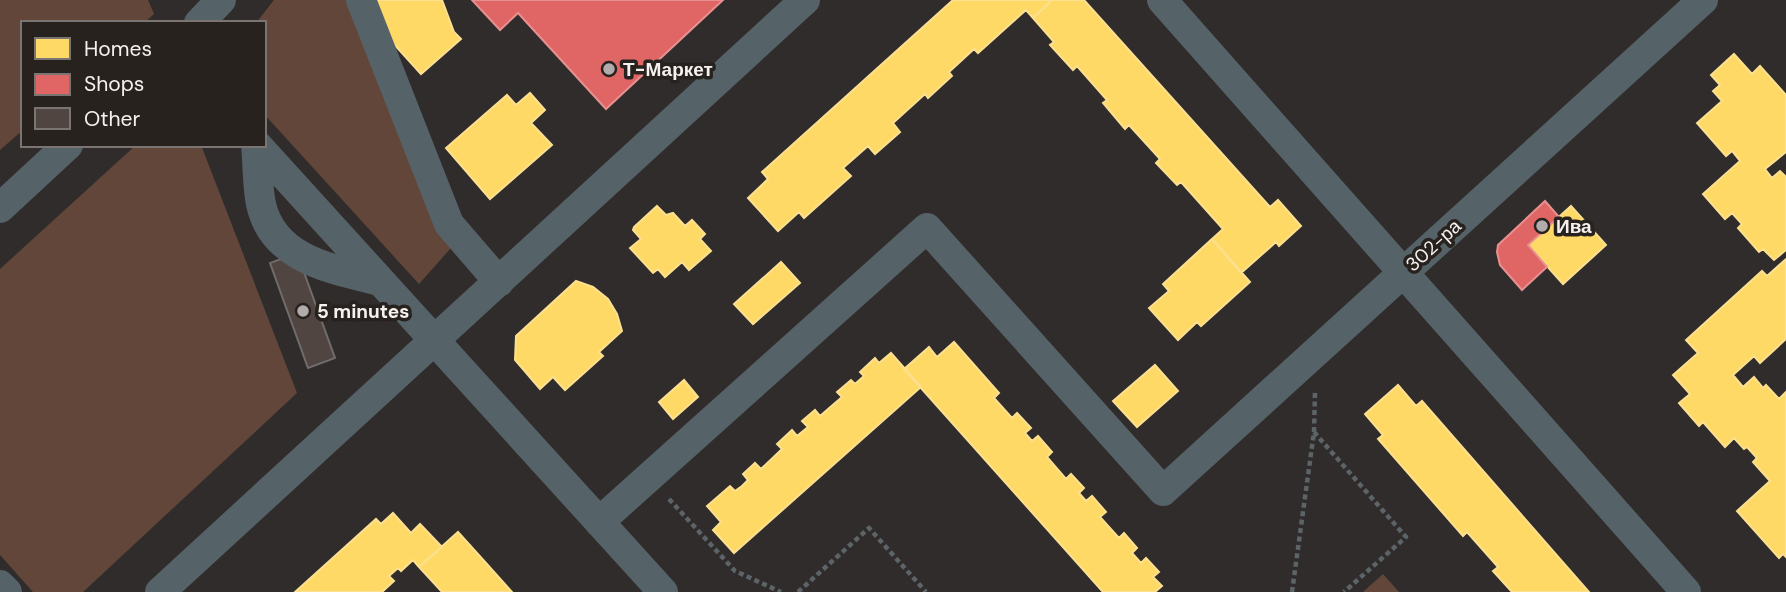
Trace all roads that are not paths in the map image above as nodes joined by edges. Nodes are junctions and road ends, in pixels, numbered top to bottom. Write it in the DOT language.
graph roads {
  1 [pos="221,0"];
  2 [pos="361,0"];
  3 [pos="1162,0"];
  4 [pos="1703,0"];
  5 [pos="793,4"];
  6 [pos="201,21"];
  7 [pos="66,147"];
  8 [pos="257,147"];
  9 [pos="259,147"];
  10 [pos="0,208"];
  11 [pos="1403,272"];
  12 [pos="380,281"];
  13 [pos="499,282"];
  14 [pos="435,341"];
  15 [pos="599,522"];
  16 [pos="0,584"];
  17 [pos="7,592"];
  18 [pos="160,592"];
  19 [pos="663,592"];
  20 [pos="1686,592"];
  1 -- 6 [label="street"];
  2 -- 13 [label="street"];
  3 -- 11 [label="street"];
  4 -- 11 [label="street, 302-ра"];
  5 -- 13 [label="street"];
  7 -- 10 [label="street"];
  8 -- 12 [label="street"];
  9 -- 12 [label="street"];
  11 -- 15 [label="street, 302-ра"];
  11 -- 20 [label="street"];
  12 -- 14 [label="street"];
  13 -- 14 [label="street"];
  14 -- 15 [label="street"];
  14 -- 18 [label="street"];
  15 -- 19 [label="street"];
  16 -- 17 [label="street"];
}
